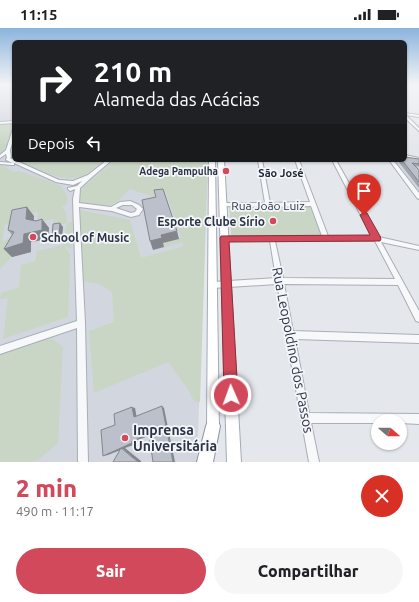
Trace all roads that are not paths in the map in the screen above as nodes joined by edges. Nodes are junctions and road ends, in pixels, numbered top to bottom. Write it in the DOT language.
graph roads {
  1 [pos="407,115"];
  2 [pos="419,116"];
  3 [pos="407,117"];
  4 [pos="12,121"];
  5 [pos="0,124"];
  6 [pos="419,130"];
  7 [pos="12,137"];
  8 [pos="8,150"];
  9 [pos="407,156"];
  10 [pos="0,157"];
  11 [pos="8,158"];
  12 [pos="419,159"];
  13 [pos="12,161"];
  14 [pos="0,162"];
  15 [pos="13,162"];
  16 [pos="108,162"];
  17 [pos="212,162"];
  18 [pos="221,162"];
  19 [pos="260,162"];
  20 [pos="298,162"];
  21 [pos="335,162"];
  22 [pos="392,162"];
  23 [pos="17,165"];
  24 [pos="212,169"];
  25 [pos="222,169"];
  26 [pos="90,176"];
  27 [pos="58,180"];
  28 [pos="74,183"];
  29 [pos="79,187"];
  30 [pos="70,188"];
  31 [pos="419,198"];
  32 [pos="76,202"];
  33 [pos="314,204"];
  34 [pos="223,205"];
  35 [pos="268,205"];
  36 [pos="112,209"];
  37 [pos="224,238"];
  38 [pos="272,238"];
  39 [pos="326,238"];
  40 [pos="376,239"];
  41 [pos="419,248"];
  42 [pos="280,281"];
  43 [pos="400,282"];
  44 [pos="213,284"];
  45 [pos="226,284"];
  46 [pos="419,318"];
  47 [pos="81,323"];
  48 [pos="290,335"];
  49 [pos="419,338"];
  50 [pos="0,350"];
  51 [pos="306,418"];
  52 [pos="419,419"];
  53 [pos="213,426"];
  54 [pos="233,459"];
  55 [pos="82,462"];
  56 [pos="205,462"];
  57 [pos="212,462"];
  58 [pos="314,462"];
  1 -- 2 [label="street"];
  3 -- 6 [label="street"];
  4 -- 5 [label="street"];
  7 -- 8 [label="street"];
  8 -- 10 [label="street"];
  8 -- 11 [label="street"];
  9 -- 12 [label="street"];
  10 -- 11 [label="street"];
  11 -- 13 [label="street"];
  11 -- 14 [label="street"];
  14 -- 23 [label="street"];
  15 -- 23 [label="street"];
  16 -- 26 [label="street"];
  17 -- 24 [label="main road"];
  18 -- 25 [label="main road"];
  19 -- 35 [label="street"];
  20 -- 33 [label="street"];
  21 -- 40 [label="street"];
  22 -- 31 [label="street"];
  23 -- 27 [label="street"];
  24 -- 25 [label="main road"];
  24 -- 44 [label="main road"];
  25 -- 34 [label="main road"];
  26 -- 28 [label="street"];
  26 -- 29 [label="street"];
  27 -- 28 [label="street"];
  27 -- 30 [label="street"];
  28 -- 29 [label="street"];
  28 -- 30 [label="street"];
  29 -- 30 [label="street"];
  29 -- 32 [label="street"];
  30 -- 32 [label="street"];
  32 -- 36 [label="street"];
  32 -- 47 [label="street"];
  33 -- 35 [label="street, Rua João Luiz"];
  33 -- 39 [label="street"];
  34 -- 35 [label="street, Rua João Luiz"];
  34 -- 37 [label="main road"];
  37 -- 38 [label="street"];
  37 -- 45 [label="main road"];
  38 -- 39 [label="street"];
  38 -- 42 [label="street, Rua Leopoldino dos Passos"];
  39 -- 40 [label="street"];
  40 -- 41 [label="street"];
  40 -- 43 [label="street"];
  42 -- 43 [label="street"];
  42 -- 45 [label="street"];
  42 -- 48 [label="street, Rua Leopoldino dos Passos"];
  43 -- 46 [label="street"];
  44 -- 45 [label="street"];
  44 -- 53 [label="main road"];
  45 -- 54 [label="main road"];
  47 -- 50 [label="street"];
  47 -- 55 [label="street"];
  48 -- 49 [label="street"];
  48 -- 51 [label="street, Rua Leopoldino dos Passos"];
  51 -- 52 [label="street"];
  51 -- 58 [label="street, Rua Leopoldino dos Passos"];
  53 -- 56 [label="highway"];
  53 -- 57 [label="main road"];
}
